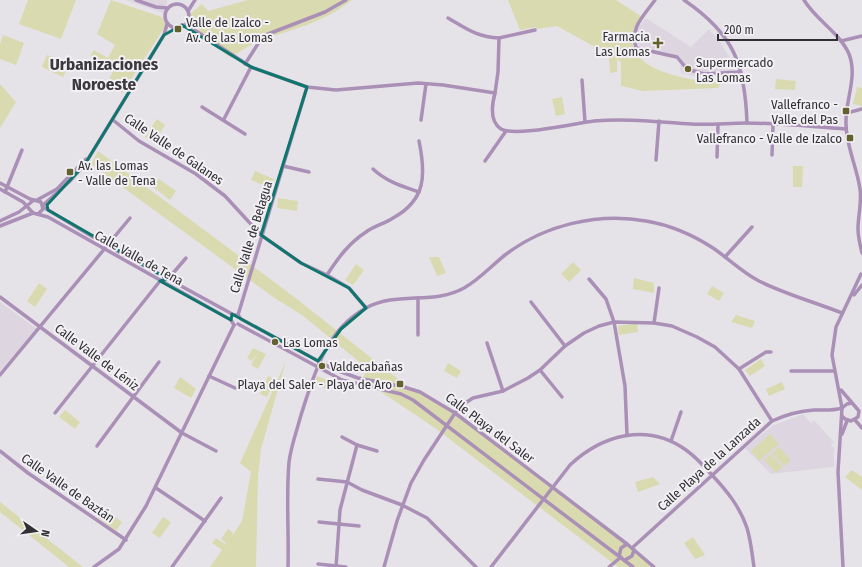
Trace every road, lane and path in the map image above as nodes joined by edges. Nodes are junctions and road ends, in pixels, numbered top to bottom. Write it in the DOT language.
graph roads {
  1 [pos="136,0"];
  2 [pos="173,0"];
  3 [pos="194,0"];
  4 [pos="346,0"];
  5 [pos="655,0"];
  6 [pos="684,0"];
  7 [pos="804,0"];
  8 [pos="810,0"];
  9 [pos="177,4"];
  10 [pos="184,6"];
  11 [pos="807,6"];
  12 [pos="156,7"];
  13 [pos="170,7"];
  14 [pos="188,11"];
  15 [pos="165,13"];
  16 [pos="448,18"];
  17 [pos="188,19"];
  18 [pos="167,24"];
  19 [pos="182,25"];
  20 [pos="173,27"];
  21 [pos="193,29"];
  22 [pos="535,30"];
  23 [pos="164,35"];
  24 [pos="862,36"];
  25 [pos="499,38"];
  26 [pos="841,41"];
  27 [pos="245,64"];
  28 [pos="251,67"];
  29 [pos="740,72"];
  30 [pos="582,80"];
  31 [pos="426,84"];
  32 [pos="307,87"];
  33 [pos="496,92"];
  34 [pos="202,107"];
  35 [pos="862,109"];
  36 [pos="847,113"];
  37 [pos="224,119"];
  38 [pos="113,120"];
  39 [pos="421,120"];
  40 [pos="660,121"];
  41 [pos="585,122"];
  42 [pos="747,123"];
  43 [pos="718,125"];
  44 [pos="773,125"];
  45 [pos="846,129"];
  46 [pos="506,131"];
  47 [pos="245,134"];
  48 [pos="419,141"];
  49 [pos="22,150"];
  50 [pos="90,155"];
  51 [pos="772,156"];
  52 [pos="718,157"];
  53 [pos="656,160"];
  54 [pos="485,161"];
  55 [pos="283,166"];
  56 [pos="373,169"];
  57 [pos="309,172"];
  58 [pos="0,183"];
  59 [pos="7,187"];
  60 [pos="0,189"];
  61 [pos="5,192"];
  62 [pos="420,192"];
  63 [pos="36,200"];
  64 [pos="49,201"];
  65 [pos="28,205"];
  66 [pos="43,206"];
  67 [pos="48,210"];
  68 [pos="33,213"];
  69 [pos="38,214"];
  70 [pos="130,218"];
  71 [pos="0,221"];
  72 [pos="0,226"];
  73 [pos="752,227"];
  74 [pos="261,235"];
  75 [pos="108,246"];
  76 [pos="105,250"];
  77 [pos="862,253"];
  78 [pos="725,257"];
  79 [pos="186,258"];
  80 [pos="862,274"];
  81 [pos="327,275"];
  82 [pos="168,279"];
  83 [pos="589,279"];
  84 [pos="160,281"];
  85 [pos="862,285"];
  86 [pos="659,288"];
  87 [pos="0,297"];
  88 [pos="418,298"];
  89 [pos="531,302"];
  90 [pos="848,302"];
  91 [pos="366,308"];
  92 [pos="842,313"];
  93 [pos="236,315"];
  94 [pos="241,319"];
  95 [pos="231,320"];
  96 [pos="614,322"];
  97 [pos="654,323"];
  98 [pos="236,324"];
  99 [pos="41,328"];
  100 [pos="418,335"];
  101 [pos="487,343"];
  102 [pos="565,346"];
  103 [pos="292,347"];
  104 [pos="290,352"];
  105 [pos="771,352"];
  106 [pos="318,361"];
  107 [pos="159,362"];
  108 [pos="92,366"];
  109 [pos="316,367"];
  110 [pos="739,369"];
  111 [pos="540,370"];
  112 [pos="791,371"];
  113 [pos="834,371"];
  114 [pos="0,375"];
  115 [pos="209,376"];
  116 [pos="235,388"];
  117 [pos="840,389"];
  118 [pos="503,391"];
  119 [pos="133,396"];
  120 [pos="562,397"];
  121 [pos="852,403"];
  122 [pos="842,408"];
  123 [pos="833,411"];
  124 [pos="861,411"];
  125 [pos="681,412"];
  126 [pos="55,413"];
  127 [pos="455,413"];
  128 [pos="842,414"];
  129 [pos="847,420"];
  130 [pos="855,420"];
  131 [pos="772,421"];
  132 [pos="446,424"];
  133 [pos="862,428"];
  134 [pos="182,432"];
  135 [pos="627,435"];
  136 [pos="342,437"];
  137 [pos="840,438"];
  138 [pos="671,441"];
  139 [pos="357,444"];
  140 [pos="97,446"];
  141 [pos="377,450"];
  142 [pos="0,451"];
  143 [pos="216,451"];
  144 [pos="711,474"];
  145 [pos="318,479"];
  146 [pos="347,482"];
  147 [pos="156,488"];
  148 [pos="553,488"];
  149 [pos="221,498"];
  150 [pos="545,499"];
  151 [pos="402,505"];
  152 [pos="205,521"];
  153 [pos="319,522"];
  154 [pos="338,525"];
  155 [pos="359,526"];
  156 [pos="126,540"];
  157 [pos="627,544"];
  158 [pos="633,549"];
  159 [pos="620,556"];
  160 [pos="625,560"];
  161 [pos="318,564"];
  162 [pos="337,566"];
  163 [pos="94,567"];
  164 [pos="172,567"];
  165 [pos="288,567"];
  166 [pos="346,567"];
  167 [pos="384,567"];
  168 [pos="476,567"];
  169 [pos="491,567"];
  170 [pos="609,567"];
  171 [pos="633,567"];
  172 [pos="654,567"];
  173 [pos="754,567"];
  174 [pos="843,567"];
  1 -- 12 [label="street"];
  2 -- 9 [label="street"];
  2 -- 13 [label="street"];
  3 -- 10 [label="street"];
  3 -- 14 [label="street"];
  4 -- 27 [label="street"];
  5 -- 29 [label="street"];
  6 -- 29 [label="street"];
  7 -- 11 [label="street"];
  8 -- 11 [label="street"];
  9 -- 10 [label="street"];
  9 -- 13 [label="street"];
  10 -- 14 [label="street"];
  11 -- 26 [label="street"];
  12 -- 13 [label="street"];
  12 -- 15 [label="street"];
  13 -- 15 [label="street"];
  14 -- 17 [label="street"];
  15 -- 18 [label="street"];
  16 -- 25 [label="street"];
  17 -- 19 [label="street"];
  17 -- 21 [label="street"];
  18 -- 20 [label="street"];
  18 -- 23 [label="street"];
  19 -- 20 [label="street"];
  19 -- 21 [label="street"];
  20 -- 23 [label="street"];
  21 -- 27 [label="street"];
  22 -- 25 [label="street"];
  23 -- 38 [label="street"];
  24 -- 26 [label="street"];
  25 -- 33 [label="street"];
  26 -- 36 [label="street"];
  27 -- 28 [label="street"];
  28 -- 32 [label="street"];
  28 -- 37 [label="street"];
  29 -- 42 [label="street"];
  30 -- 41 [label="street"];
  31 -- 32 [label="street"];
  31 -- 33 [label="street"];
  31 -- 39 [label="street"];
  32 -- 55 [label="street, Calle Valle de Belagua"];
  33 -- 46 [label="street"];
  34 -- 37 [label="street"];
  35 -- 36 [label="street"];
  36 -- 45 [label="street"];
  37 -- 47 [label="street"];
  38 -- 50 [label="street"];
  38 -- 74 [label="street, Calle Valle de Galanes"];
  40 -- 41 [label="street"];
  40 -- 43 [label="street"];
  40 -- 53 [label="street"];
  41 -- 46 [label="street"];
  42 -- 43 [label="street"];
  42 -- 44 [label="street"];
  43 -- 52 [label="street"];
  44 -- 45 [label="street"];
  44 -- 51 [label="street"];
  45 -- 77 [label="street"];
  46 -- 54 [label="street"];
  48 -- 62 [label="street"];
  49 -- 59 [label="street"];
  50 -- 63 [label="street"];
  50 -- 64 [label="street"];
  55 -- 57 [label="street"];
  55 -- 74 [label="street, Calle Valle de Belagua"];
  56 -- 62 [label="street"];
  58 -- 59 [label="street"];
  59 -- 61 [label="street"];
  59 -- 63 [label="street"];
  60 -- 61 [label="street"];
  61 -- 65 [label="street"];
  62 -- 81 [label="street"];
  63 -- 65 [label="street"];
  63 -- 66 [label="street"];
  64 -- 66 [label="street"];
  64 -- 67 [label="street"];
  65 -- 68 [label="street"];
  65 -- 71 [label="street"];
  66 -- 67 [label="street, Calle Valle de Tena"];
  66 -- 69 [label="street"];
  67 -- 75 [label="street, Calle Valle de Tena"];
  68 -- 69 [label="street"];
  68 -- 72 [label="street"];
  69 -- 76 [label="street, Calle Valle de Tena"];
  70 -- 75 [label="street"];
  73 -- 78 [label="street"];
  74 -- 81 [label="street, Calle Valle de Galanes"];
  74 -- 93 [label="street, Calle Valle de Belagua"];
  75 -- 76 [label="street"];
  75 -- 82 [label="street, Calle Valle de Tena"];
  76 -- 84 [label="street, Calle Valle de Tena"];
  76 -- 99 [label="street"];
  78 -- 88 [label="street"];
  78 -- 92 [label="street"];
  79 -- 82 [label="street"];
  80 -- 90 [label="street"];
  81 -- 91 [label="street, Calle Valle de Galanes"];
  82 -- 84 [label="street"];
  82 -- 93 [label="street, Calle Valle de Tena"];
  83 -- 96 [label="street"];
  84 -- 95 [label="street, Calle Valle de Tena"];
  84 -- 108 [label="street"];
  85 -- 90 [label="street"];
  86 -- 97 [label="street"];
  87 -- 99 [label="street, Calle Valle de Léniz"];
  88 -- 91 [label="street"];
  88 -- 100 [label="street"];
  89 -- 102 [label="street"];
  90 -- 92 [label="street"];
  91 -- 106 [label="street"];
  92 -- 113 [label="street"];
  93 -- 94 [label="street"];
  93 -- 95 [label="street, Calle Valle de Belagua"];
  94 -- 98 [label="street"];
  94 -- 103 [label="street"];
  95 -- 98 [label="street"];
  96 -- 97 [label="street"];
  96 -- 102 [label="street"];
  96 -- 135 [label="street"];
  97 -- 110 [label="street"];
  98 -- 104 [label="street"];
  98 -- 115 [label="street"];
  99 -- 108 [label="street, Calle Valle de Léniz"];
  99 -- 114 [label="street"];
  101 -- 118 [label="street"];
  102 -- 111 [label="street"];
  103 -- 104 [label="street"];
  103 -- 106 [label="street, Calle Playa del Saler"];
  104 -- 109 [label="street, Calle Playa del Saler"];
  105 -- 110 [label="street"];
  106 -- 109 [label="street"];
  106 -- 127 [label="street, Calle Playa del Saler"];
  107 -- 119 [label="street"];
  108 -- 119 [label="street, Calle Valle de Léniz"];
  108 -- 126 [label="street"];
  109 -- 132 [label="street, Calle Playa del Saler"];
  109 -- 165 [label="street"];
  110 -- 131 [label="street"];
  111 -- 118 [label="street"];
  111 -- 120 [label="street"];
  112 -- 113 [label="street"];
  113 -- 117 [label="street"];
  115 -- 116 [label="street"];
  115 -- 134 [label="street"];
  117 -- 121 [label="street"];
  117 -- 122 [label="street"];
  118 -- 127 [label="street"];
  119 -- 134 [label="street, Calle Valle de Léniz"];
  119 -- 140 [label="street"];
  121 -- 122 [label="street"];
  121 -- 124 [label="street"];
  122 -- 123 [label="street"];
  122 -- 128 [label="street"];
  123 -- 128 [label="street"];
  123 -- 131 [label="street, Calle Playa de la Lanzada"];
  124 -- 130 [label="street"];
  125 -- 138 [label="street"];
  127 -- 132 [label="street"];
  127 -- 148 [label="street, Calle Playa del Saler"];
  128 -- 129 [label="street"];
  128 -- 137 [label="street"];
  129 -- 130 [label="street"];
  129 -- 137 [label="street"];
  130 -- 133 [label="street"];
  131 -- 144 [label="street, Calle Playa de la Lanzada"];
  132 -- 150 [label="street, Calle Playa del Saler"];
  132 -- 151 [label="street"];
  134 -- 143 [label="street"];
  134 -- 147 [label="street"];
  135 -- 138 [label="street"];
  135 -- 148 [label="street"];
  136 -- 139 [label="street"];
  137 -- 174 [label="street"];
  138 -- 144 [label="street"];
  139 -- 141 [label="street"];
  139 -- 146 [label="street"];
  142 -- 156 [label="street, Calle Valle de Baztán"];
  144 -- 158 [label="street, Calle Playa de la Lanzada"];
  144 -- 173 [label="street"];
  145 -- 146 [label="street"];
  146 -- 151 [label="street"];
  146 -- 154 [label="street"];
  147 -- 152 [label="street"];
  147 -- 156 [label="street"];
  148 -- 150 [label="street"];
  148 -- 157 [label="street, Calle Playa del Saler"];
  149 -- 152 [label="street"];
  150 -- 159 [label="street, Calle Playa del Saler"];
  150 -- 169 [label="street"];
  151 -- 167 [label="street"];
  151 -- 168 [label="street"];
  152 -- 164 [label="street"];
  153 -- 154 [label="street"];
  154 -- 155 [label="street"];
  154 -- 162 [label="street"];
  156 -- 163 [label="street"];
  157 -- 158 [label="street, Calle Playa del Saler"];
  157 -- 159 [label="street"];
  158 -- 160 [label="street"];
  158 -- 172 [label="street, Calle Playa del Saler"];
  159 -- 160 [label="street, Calle Playa del Saler"];
  159 -- 170 [label="street"];
  160 -- 171 [label="street, Calle Playa del Saler"];
  161 -- 162 [label="street"];
  162 -- 166 [label="street"];
}
